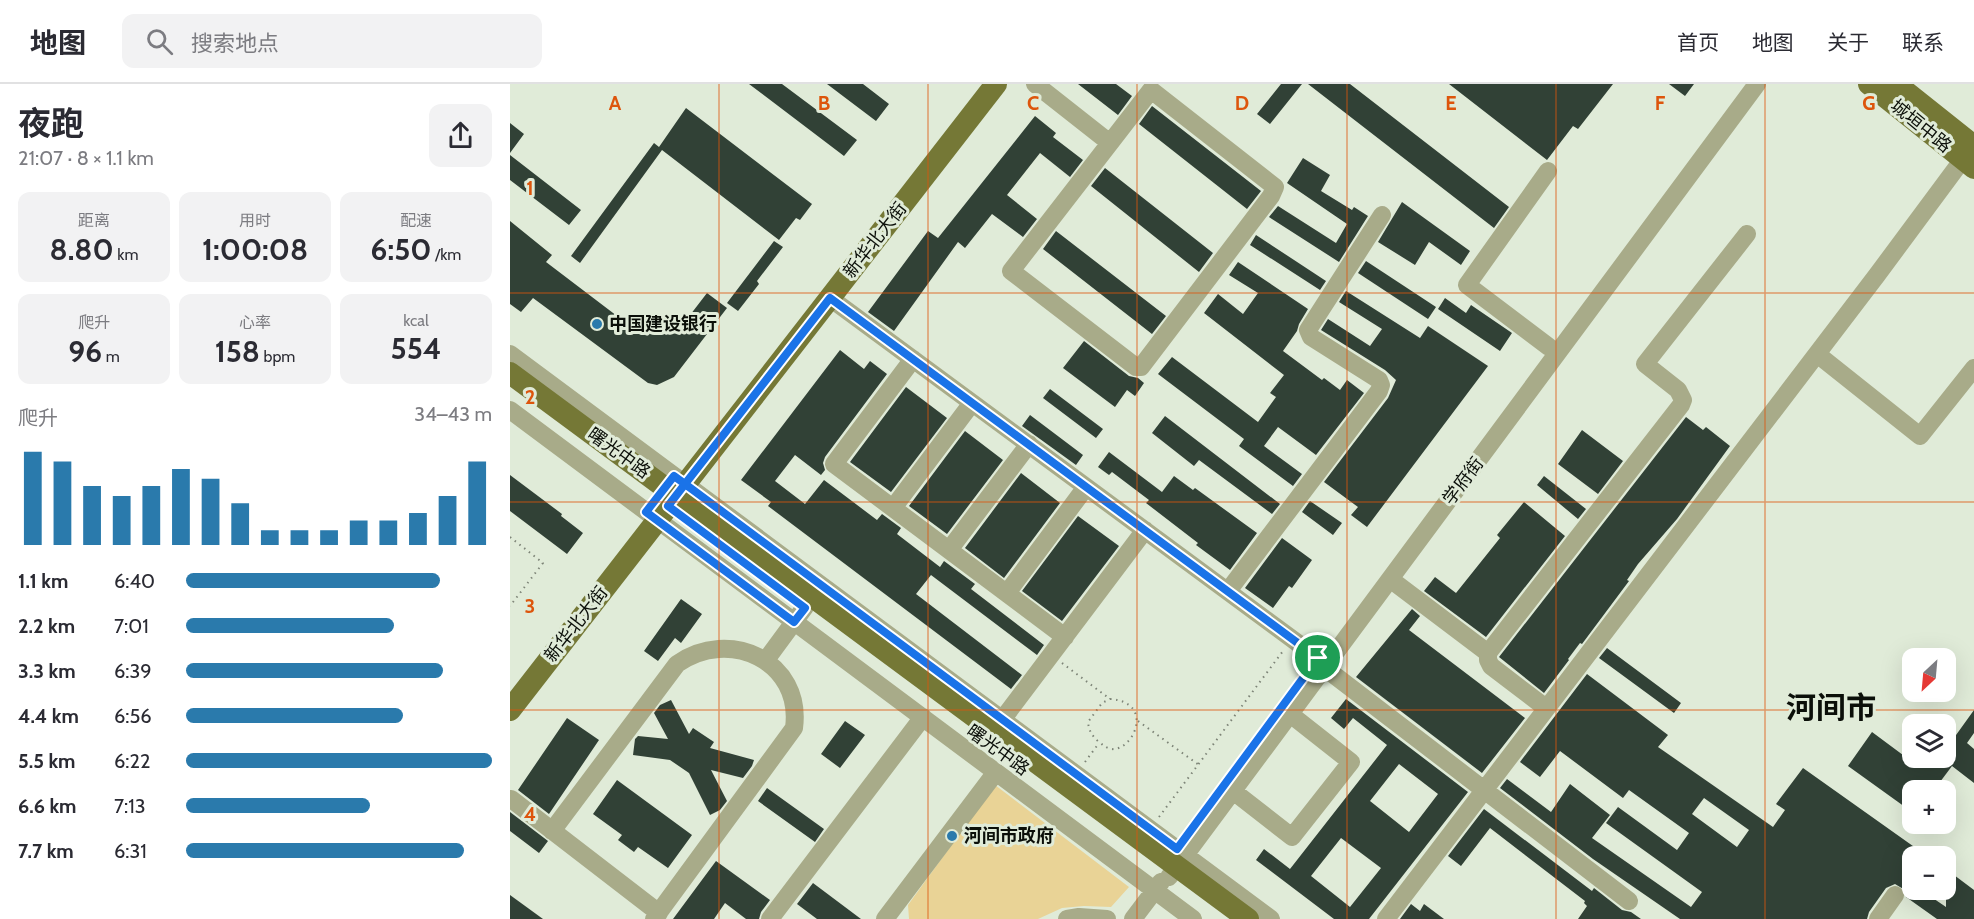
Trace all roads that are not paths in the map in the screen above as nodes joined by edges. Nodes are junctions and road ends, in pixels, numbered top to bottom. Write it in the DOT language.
graph roads {
  1 [pos="979,84"];
  2 [pos="996,84"];
  3 [pos="1035,84"];
  4 [pos="1744,84"];
  5 [pos="1757,84"];
  6 [pos="1869,84"];
  7 [pos="1896,84"];
  8 [pos="1110,143"];
  9 [pos="1970,158"];
  10 [pos="1548,171"];
  11 [pos="1382,215"];
  12 [pos="1747,234"];
  13 [pos="830,298"];
  14 [pos="1549,347"];
  15 [pos="510,354"];
  16 [pos="1817,354"];
  17 [pos="913,359"];
  18 [pos="1974,369"];
  19 [pos="510,373"];
  20 [pos="510,390"];
  21 [pos="972,403"];
  22 [pos="510,411"];
  23 [pos="1029,444"];
  24 [pos="1086,487"];
  25 [pos="666,497"];
  26 [pos="893,508"];
  27 [pos="1145,530"];
  28 [pos="949,550"];
  29 [pos="1390,579"];
  30 [pos="1228,591"];
  31 [pos="1007,593"];
  32 [pos="800,615"];
  33 [pos="1065,637"];
  34 [pos="1488,653"];
  35 [pos="766,660"];
  36 [pos="1322,663"];
  37 [pos="510,687"];
  38 [pos="1546,708"];
  39 [pos="510,710"];
  40 [pos="1290,714"];
  41 [pos="923,717"];
  42 [pos="1002,720"];
  43 [pos="996,772"];
  44 [pos="1484,789"];
  45 [pos="1233,791"];
  46 [pos="511,799"];
  47 [pos="552,831"];
  48 [pos="1170,868"];
  49 [pos="1895,896"];
  50 [pos="1629,901"];
  51 [pos="656,916"];
  52 [pos="770,919"];
  53 [pos="885,919"];
  54 [pos="1067,919"];
  55 [pos="1107,919"];
  56 [pos="1133,919"];
  57 [pos="1193,919"];
  58 [pos="1226,919"];
  59 [pos="1248,919"];
  60 [pos="1271,919"];
  61 [pos="1386,919"];
  62 [pos="1878,919"];
  1 -- 25 [label="main road, 新华北大街"];
  2 -- 13 [label="main road, 新华北大街"];
  3 -- 8 [label="street"];
  4 -- 14 [label="street, 学府街"];
  5 -- 29 [label="street, 学府街"];
  6 -- 9 [label="main road, 城垣中路"];
  7 -- 9 [label="main road, 城垣中路"];
  8 -- 8 [label="street"];
  9 -- 16 [label="street"];
  10 -- 14 [label="street"];
  11 -- 30 [label="street"];
  12 -- 34 [label="street"];
  13 -- 17 [label="street"];
  13 -- 25 [label="main road, 新华北大街"];
  14 -- 36 [label="street, 学府街"];
  15 -- 25 [label="street"];
  16 -- 18 [label="street"];
  16 -- 38 [label="street"];
  17 -- 21 [label="street"];
  17 -- 26 [label="street"];
  19 -- 25 [label="main road, 曙光中路"];
  20 -- 25 [label="main road, 曙光中路"];
  21 -- 23 [label="street"];
  21 -- 26 [label="street"];
  22 -- 25 [label="street"];
  23 -- 24 [label="street"];
  23 -- 28 [label="street"];
  24 -- 27 [label="street"];
  24 -- 31 [label="street"];
  25 -- 32 [label="main road, 曙光中路"];
  25 -- 37 [label="main road, 新华北大街"];
  25 -- 39 [label="main road, 新华北大街"];
  25 -- 42 [label="street"];
  25 -- 48 [label="main road, 曙光中路"];
  26 -- 28 [label="street"];
  27 -- 30 [label="street"];
  27 -- 33 [label="street"];
  28 -- 31 [label="street"];
  29 -- 34 [label="street"];
  29 -- 36 [label="street, 学府街"];
  30 -- 36 [label="street"];
  31 -- 33 [label="street"];
  32 -- 35 [label="street"];
  32 -- 41 [label="street"];
  32 -- 48 [label="main road, 曙光中路"];
  33 -- 42 [label="street"];
  34 -- 38 [label="street"];
  35 -- 47 [label="street"];
  35 -- 51 [label="street"];
  36 -- 40 [label="street, 学府街"];
  36 -- 44 [label="street"];
  36 -- 48 [label="street, 学府街"];
  38 -- 44 [label="street"];
  40 -- 45 [label="street, 学府街"];
  40 -- 45 [label="street"];
  41 -- 43 [label="street"];
  41 -- 52 [label="street"];
  42 -- 48 [label="street"];
  43 -- 48 [label="street"];
  43 -- 53 [label="street"];
  44 -- 50 [label="street"];
  44 -- 61 [label="street"];
  45 -- 48 [label="street, 学府街"];
  46 -- 47 [label="street"];
  47 -- 51 [label="street"];
  48 -- 56 [label="street"];
  48 -- 57 [label="street"];
  48 -- 58 [label="main road, 曙光中路"];
  48 -- 59 [label="main road, 曙光中路"];
  48 -- 60 [label="street"];
  49 -- 62 [label="street"];
  54 -- 55 [label="street"];
}
